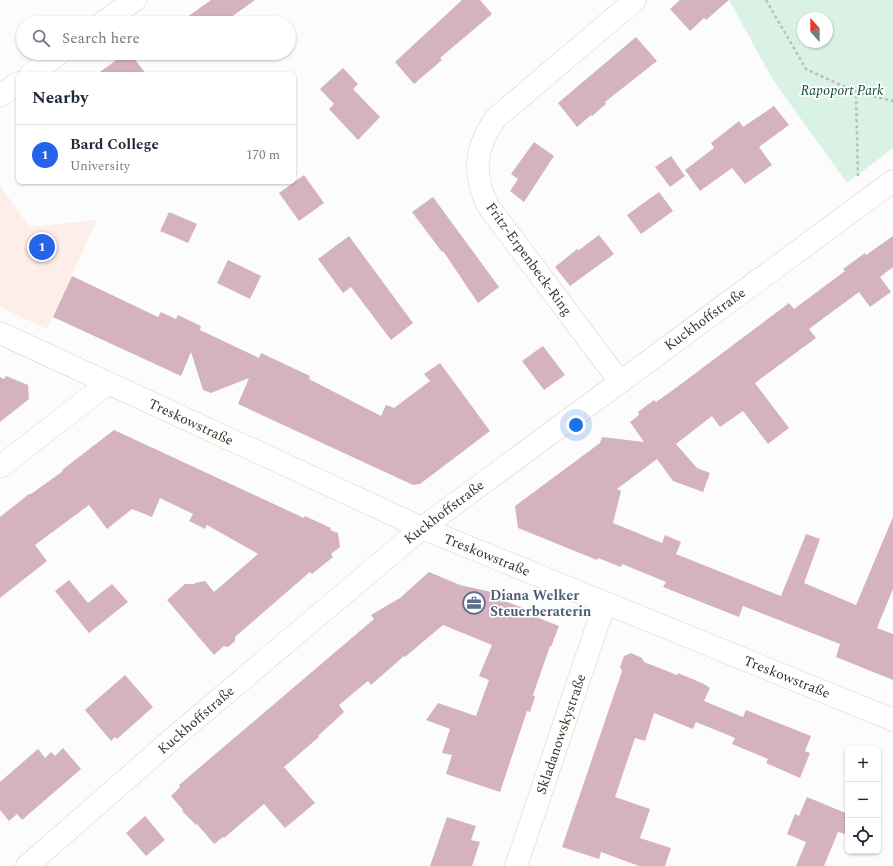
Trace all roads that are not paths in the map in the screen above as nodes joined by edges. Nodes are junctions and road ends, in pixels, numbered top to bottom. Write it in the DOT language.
graph roads {
  1 [pos="135,0"];
  2 [pos="635,0"];
  3 [pos="112,16"];
  4 [pos="50,60"];
  5 [pos="34,72"];
  6 [pos="16,84"];
  7 [pos="0,96"];
  8 [pos="890,188"];
  9 [pos="0,333"];
  10 [pos="620,382"];
  11 [pos="107,384"];
  12 [pos="0,467"];
  13 [pos="422,528"];
  14 [pos="605,603"];
  15 [pos="893,720"];
  16 [pos="27,866"];
  17 [pos="516,866"];
  1 -- 3 [label="street"];
  2 -- 10 [label="street, Fritz-Erpenbeck-Ring"];
  4 -- 5 [label="street"];
  6 -- 7 [label="street"];
  8 -- 10 [label="street, Kuckhoffstraße"];
  9 -- 11 [label="street, Treskowstraße"];
  10 -- 13 [label="street, Kuckhoffstraße"];
  11 -- 12 [label="street"];
  11 -- 13 [label="street, Treskowstraße"];
  13 -- 14 [label="street, Treskowstraße"];
  13 -- 16 [label="street, Kuckhoffstraße"];
  14 -- 15 [label="street, Treskowstraße"];
  14 -- 17 [label="street, Skladanowskystraße"];
}
